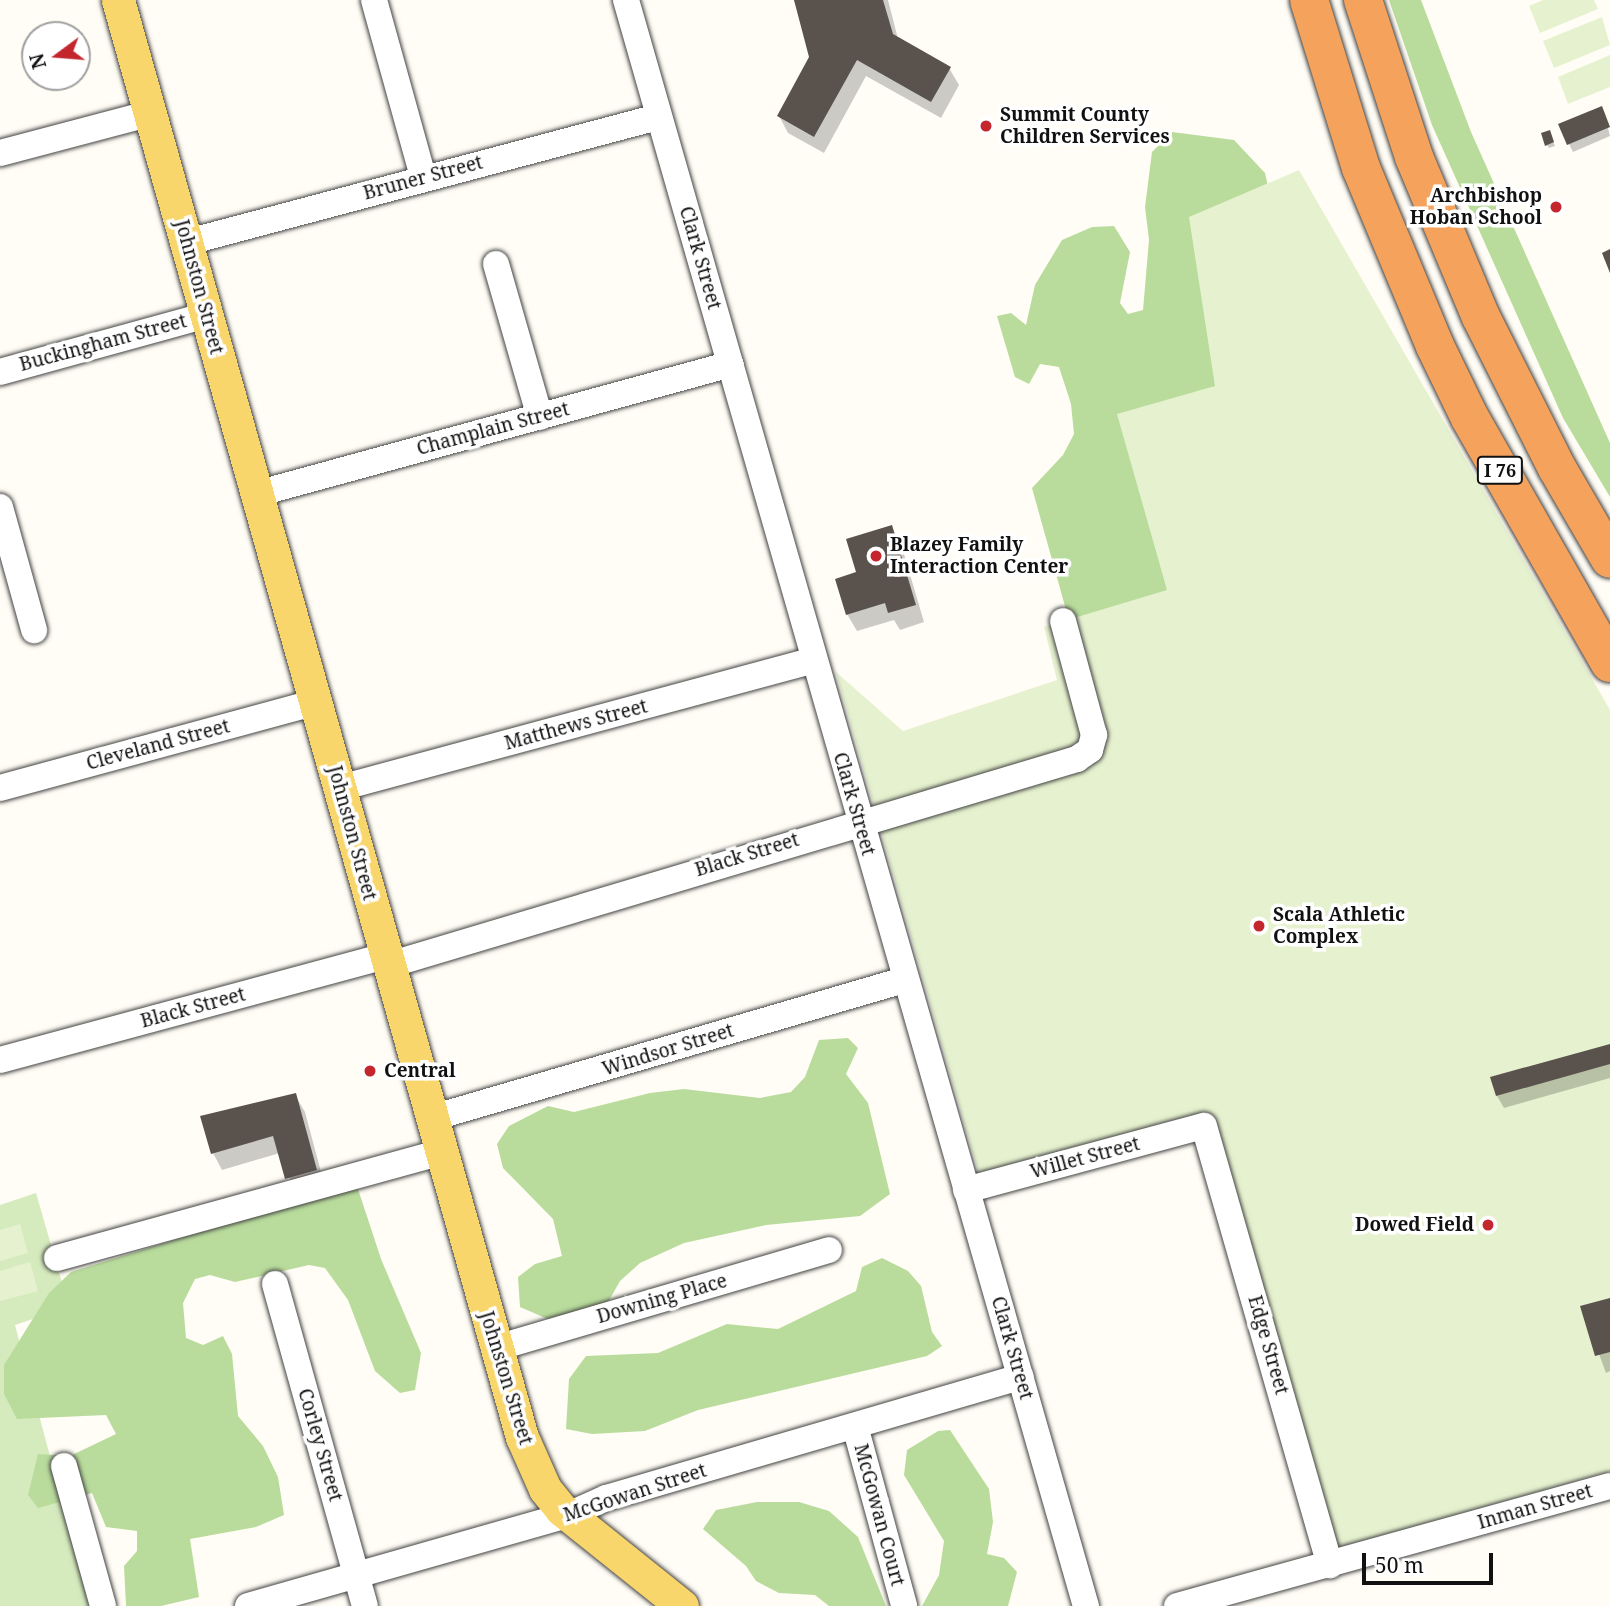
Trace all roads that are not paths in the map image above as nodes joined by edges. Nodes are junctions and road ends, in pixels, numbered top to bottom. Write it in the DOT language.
graph roads {
  1 [pos="118,0"];
  2 [pos="374,0"];
  3 [pos="626,0"];
  4 [pos="1309,0"];
  5 [pos="1363,0"];
  6 [pos="151,113"];
  7 [pos="659,117"];
  8 [pos="0,153"];
  9 [pos="423,177"];
  10 [pos="188,242"];
  11 [pos="496,264"];
  12 [pos="207,314"];
  13 [pos="730,365"];
  14 [pos="0,372"];
  15 [pos="540,417"];
  16 [pos="256,494"];
  17 [pos="0,507"];
  18 [pos="1610,559"];
  19 [pos="1063,621"];
  20 [pos="34,630"];
  21 [pos="812,661"];
  22 [pos="1610,663"];
  23 [pos="316,702"];
  24 [pos="0,788"];
  25 [pos="340,788"];
  26 [pos="860,821"];
  27 [pos="387,961"];
  28 [pos="903,980"];
  29 [pos="0,1060"];
  30 [pos="432,1118"];
  31 [pos="1204,1126"];
  32 [pos="441,1152"];
  33 [pos="966,1190"];
  34 [pos="829,1250"];
  35 [pos="57,1258"];
  36 [pos="275,1284"];
  37 [pos="496,1348"];
  38 [pos="1021,1377"];
  39 [pos="855,1426"];
  40 [pos="64,1466"];
  41 [pos="1610,1486"];
  42 [pos="568,1515"];
  43 [pos="1330,1565"];
  44 [pos="356,1575"];
  45 [pos="904,1605"];
  46 [pos="103,1606"];
  47 [pos="248,1606"];
  48 [pos="365,1606"];
  49 [pos="682,1606"];
  50 [pos="1086,1606"];
  51 [pos="1177,1606"];
  1 -- 6 [label="main road, Johnston Street"];
  2 -- 9 [label="street"];
  3 -- 7 [label="street, Clark Street"];
  4 -- 22 [label="highway, I 76"];
  5 -- 18 [label="highway, I 76"];
  6 -- 8 [label="street"];
  6 -- 10 [label="main road, Johnston Street"];
  7 -- 9 [label="street, Bruner Street"];
  7 -- 13 [label="street, Clark Street"];
  9 -- 10 [label="street, Bruner Street"];
  10 -- 12 [label="main road, Johnston Street"];
  11 -- 15 [label="street"];
  12 -- 14 [label="street, Buckingham Street"];
  12 -- 16 [label="main road, Johnston Street"];
  13 -- 15 [label="street, Champlain Street"];
  13 -- 21 [label="street, Clark Street"];
  15 -- 16 [label="street, Champlain Street"];
  16 -- 23 [label="main road, Johnston Street"];
  17 -- 20 [label="street"];
  19 -- 26 [label="street, Black Street"];
  21 -- 25 [label="street, Matthews Street"];
  21 -- 26 [label="street, Clark Street"];
  23 -- 24 [label="street, Cleveland Street"];
  23 -- 25 [label="main road, Johnston Street"];
  25 -- 27 [label="main road, Johnston Street"];
  26 -- 27 [label="street, Black Street"];
  26 -- 28 [label="street, Clark Street"];
  27 -- 29 [label="street, Black Street"];
  27 -- 30 [label="main road, Johnston Street"];
  28 -- 30 [label="street, Windsor Street"];
  28 -- 33 [label="street, Clark Street"];
  30 -- 32 [label="main road, Johnston Street"];
  31 -- 33 [label="street, Willet Street"];
  31 -- 43 [label="street, Edge Street"];
  32 -- 35 [label="street"];
  32 -- 37 [label="main road, Johnston Street"];
  33 -- 38 [label="street, Clark Street"];
  34 -- 37 [label="street, Downing Place"];
  36 -- 44 [label="street, Corley Street"];
  37 -- 42 [label="main road, Johnston Street"];
  38 -- 39 [label="street, McGowan Street"];
  38 -- 50 [label="street, Clark Street"];
  39 -- 42 [label="street, McGowan Street"];
  39 -- 45 [label="street, McGowan Court"];
  40 -- 46 [label="street"];
  41 -- 43 [label="street, Inman Street"];
  42 -- 44 [label="street, McGowan Street"];
  42 -- 49 [label="main road, Johnston Street"];
  43 -- 51 [label="street, Inman Street"];
  44 -- 47 [label="street, McGowan Street"];
  44 -- 48 [label="street, Corley Street"];
}
